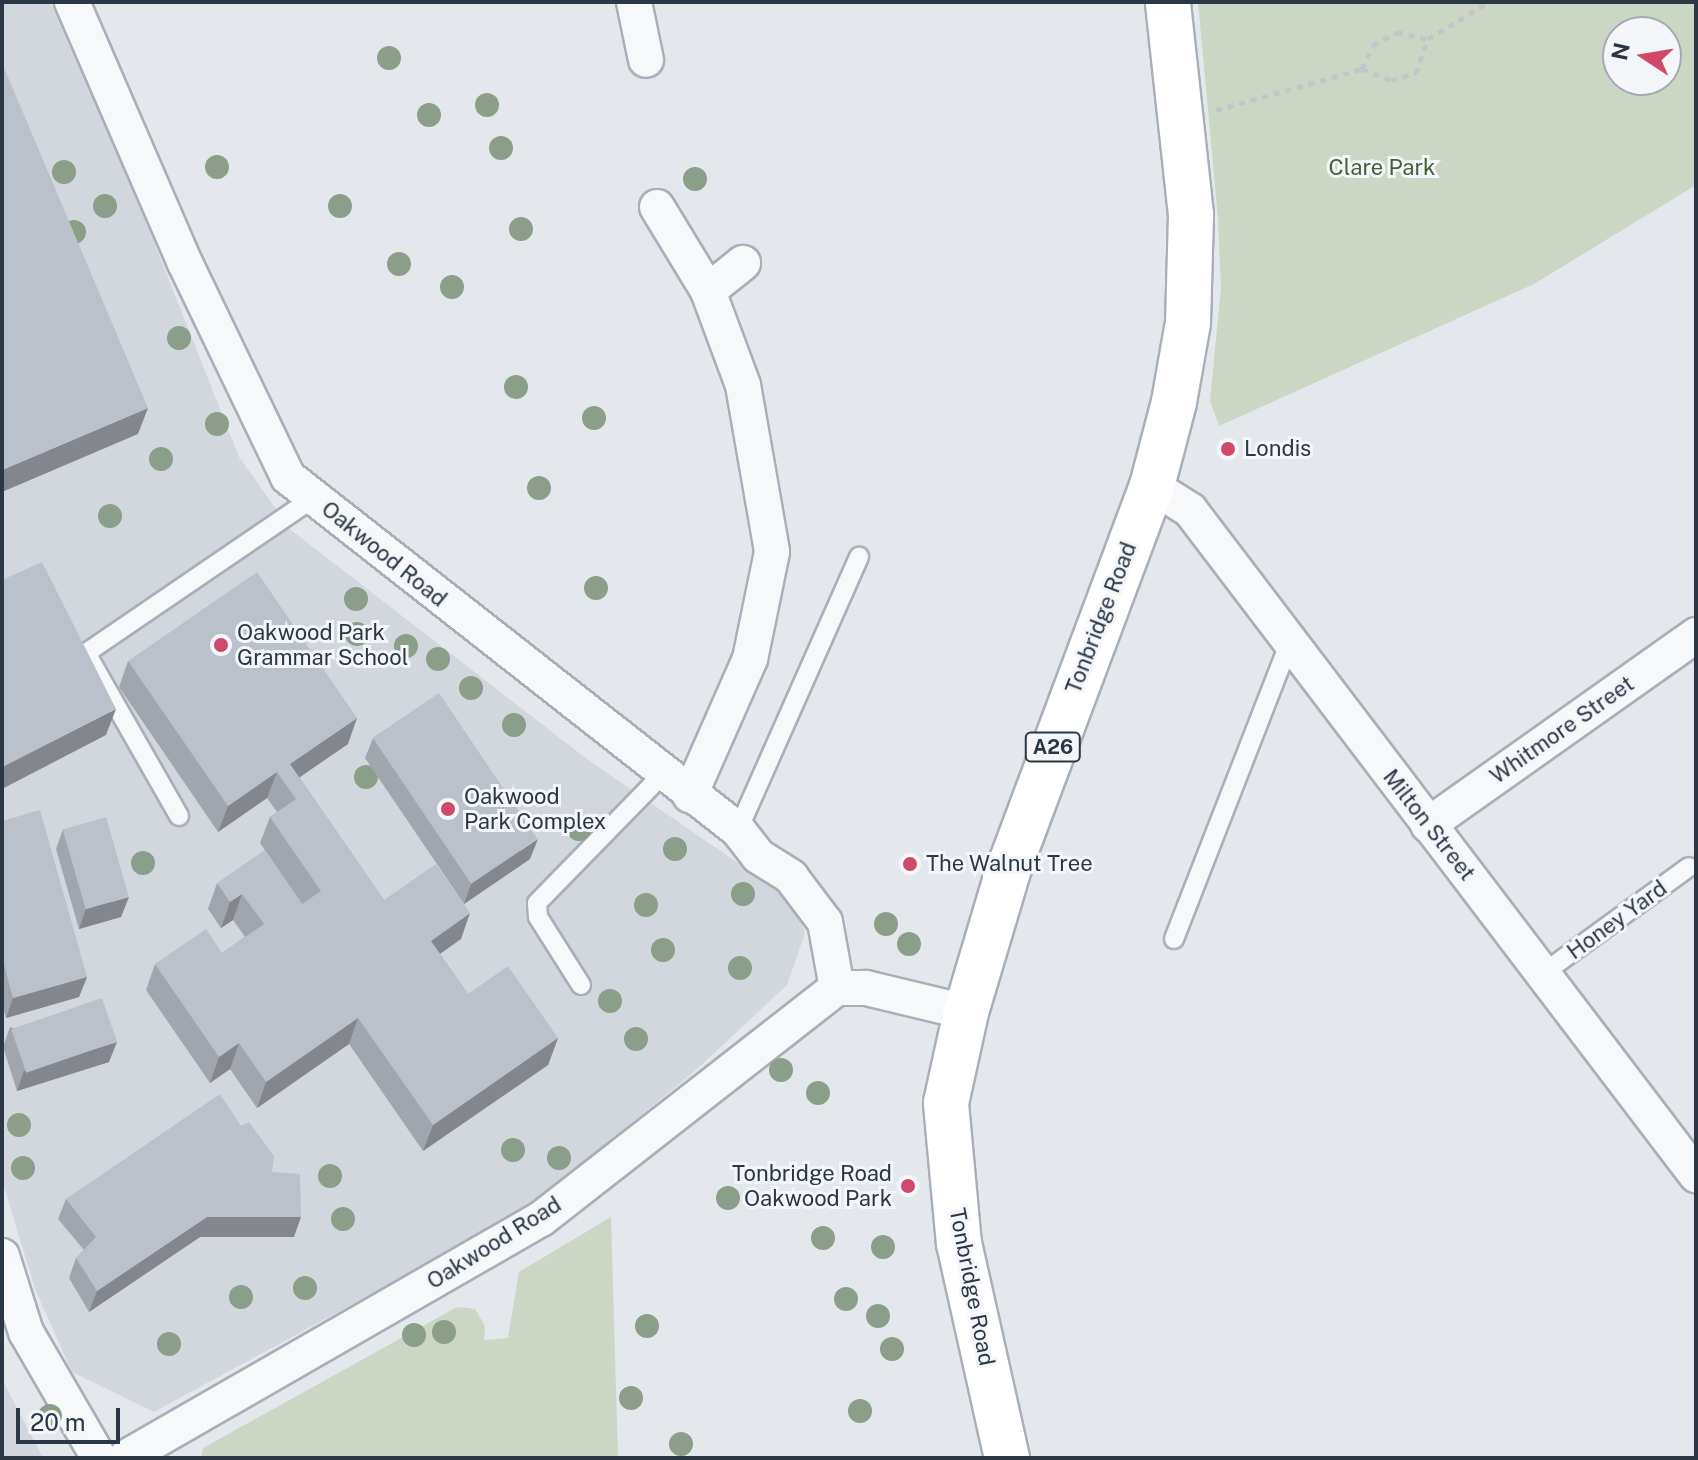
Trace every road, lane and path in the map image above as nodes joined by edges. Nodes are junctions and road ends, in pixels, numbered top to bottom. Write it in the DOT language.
graph roads {
  1 [pos="72,2"];
  2 [pos="634,2"];
  3 [pos="1168,2"];
  4 [pos="1489,2"];
  5 [pos="1428,39"];
  6 [pos="646,60"];
  7 [pos="1362,69"];
  8 [pos="1181,120"];
  9 [pos="657,207"];
  10 [pos="743,263"];
  11 [pos="708,291"];
  12 [pos="1152,486"];
  13 [pos="313,498"];
  14 [pos="859,557"];
  15 [pos="1696,635"];
  16 [pos="1290,642"];
  17 [pos="663,774"];
  18 [pos="690,795"];
  19 [pos="179,816"];
  20 [pos="1428,825"];
  21 [pos="738,830"];
  22 [pos="1689,867"];
  23 [pos="1174,939"];
  24 [pos="1545,972"];
  25 [pos="581,985"];
  26 [pos="837,988"];
  27 [pos="966,1012"];
  28 [pos="1696,1175"];
  29 [pos="2,1256"];
  30 [pos="99,1458"];
  31 [pos="125,1458"];
  32 [pos="1007,1458"];
  1 -- 13 [label="street, Oakwood Road"];
  2 -- 6 [label="street"];
  3 -- 8 [label="main road, Tonbridge Road / A26"];
  4 -- 5 [label="path"];
  5 -- 7 [label="path"];
  5 -- 7 [label="path"];
  7 -- 8 [label="path"];
  8 -- 12 [label="main road, Tonbridge Road / A26"];
  9 -- 11 [label="street"];
  10 -- 11 [label="street"];
  11 -- 18 [label="street"];
  12 -- 16 [label="street, Milton Street"];
  12 -- 27 [label="main road, Tonbridge Road / A26"];
  13 -- 17 [label="street, Oakwood Road"];
  13 -- 19 [label="lane"];
  14 -- 21 [label="lane"];
  15 -- 20 [label="street, Whitmore Street"];
  16 -- 20 [label="street, Milton Street"];
  16 -- 23 [label="lane"];
  17 -- 18 [label="street, Oakwood Road"];
  17 -- 25 [label="lane"];
  18 -- 21 [label="street, Oakwood Road"];
  20 -- 24 [label="street, Milton Street"];
  21 -- 26 [label="street, Oakwood Road"];
  22 -- 24 [label="lane, Honey Yard"];
  24 -- 28 [label="street, Milton Street"];
  26 -- 27 [label="street"];
  26 -- 31 [label="street, Oakwood Road"];
  27 -- 32 [label="main road, Tonbridge Road / A26"];
  29 -- 30 [label="street"];
}
